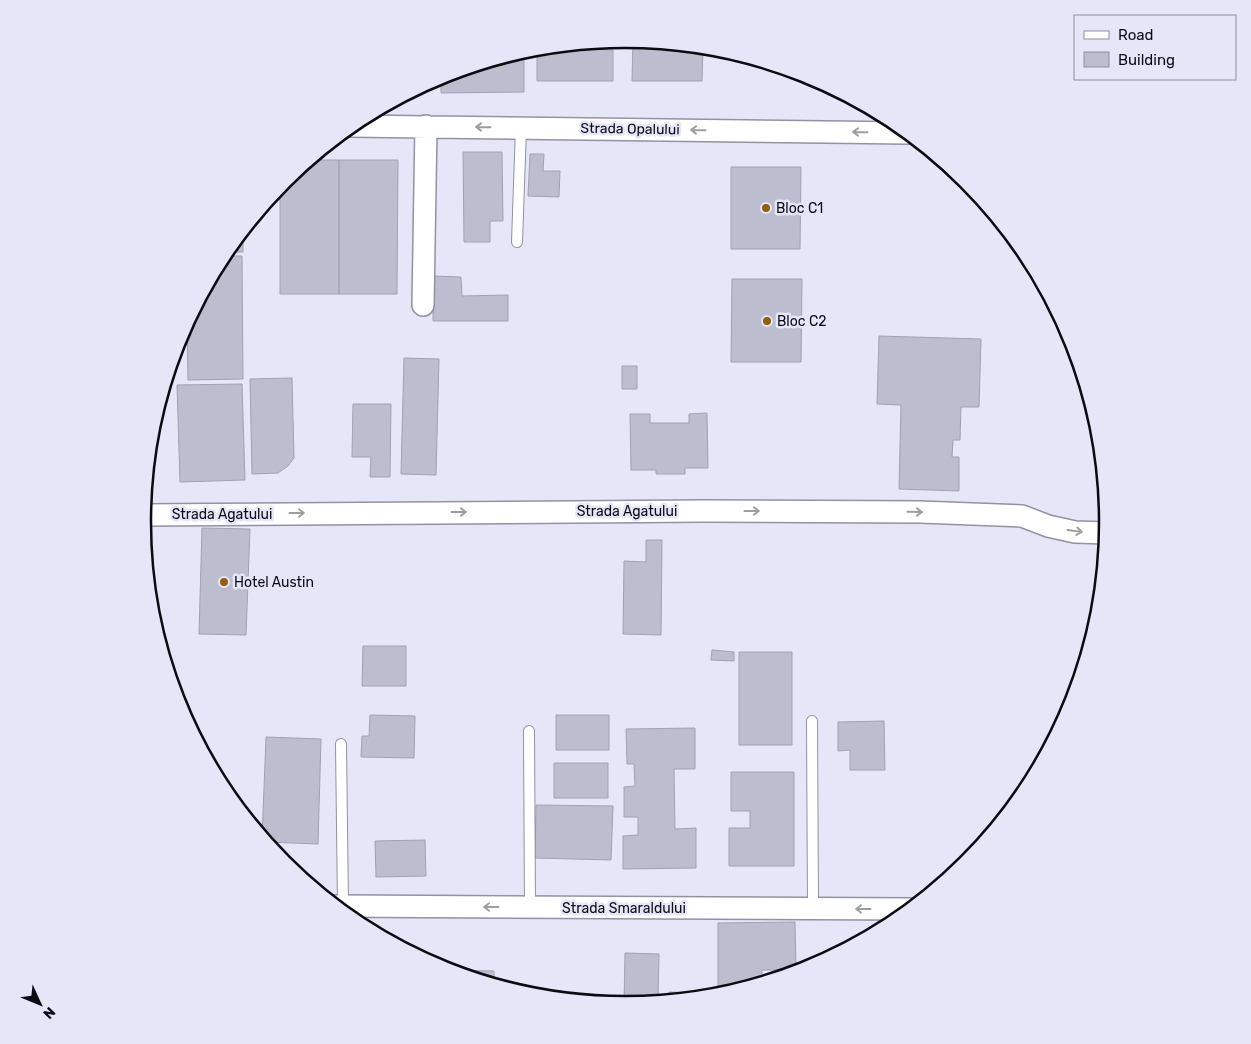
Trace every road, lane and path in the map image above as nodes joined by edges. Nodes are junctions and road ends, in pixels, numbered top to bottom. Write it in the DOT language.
graph roads {
  1 [pos="364,126"];
  2 [pos="426,126"];
  3 [pos="521,128"];
  4 [pos="897,133"];
  5 [pos="517,242"];
  6 [pos="423,305"];
  7 [pos="151,514"];
  8 [pos="1100,533"];
  9 [pos="812,721"];
  10 [pos="529,731"];
  11 [pos="341,744"];
  12 [pos="339,900"];
  13 [pos="348,906"];
  14 [pos="530,907"];
  15 [pos="813,909"];
  16 [pos="900,909"];
  1 -- 2 [label="street, Strada Opalului"];
  3 -- 2 [label="street, Strada Opalului, one-way"];
  2 -- 6 [label="street"];
  4 -- 3 [label="street, Strada Opalului, one-way"];
  3 -- 5 [label="lane"];
  7 -- 8 [label="street, Strada Agatului, one-way"];
  9 -- 15 [label="lane"];
  10 -- 14 [label="lane"];
  11 -- 12 [label="lane"];
  14 -- 13 [label="street, Strada Smaraldului, one-way"];
  14 -- 15 [label="street, Strada Smaraldului"];
  16 -- 15 [label="street, Strada Smaraldului, one-way"];
}
